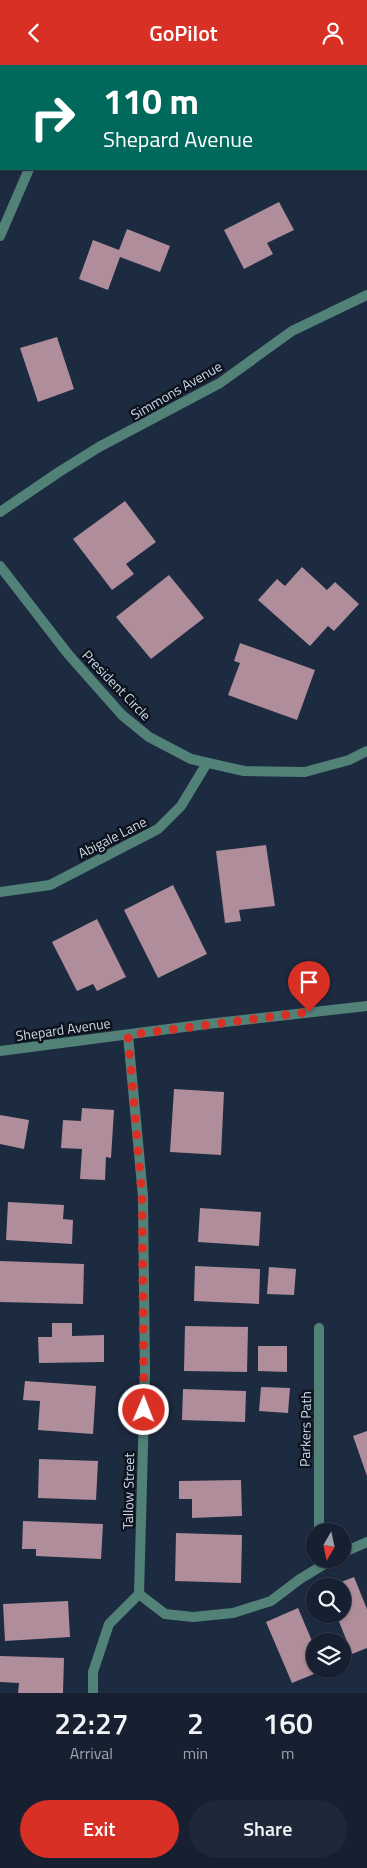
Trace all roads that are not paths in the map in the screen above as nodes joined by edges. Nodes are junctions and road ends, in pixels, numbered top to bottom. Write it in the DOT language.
graph roads {
  1 [pos="29,170"];
  2 [pos="0,236"];
  3 [pos="367,295"];
  4 [pos="0,512"];
  5 [pos="0,566"];
  6 [pos="367,751"];
  7 [pos="207,763"];
  8 [pos="0,892"];
  9 [pos="367,1006"];
  10 [pos="128,1035"];
  11 [pos="0,1051"];
  12 [pos="319,1328"];
  13 [pos="319,1523"];
  14 [pos="367,1542"];
  15 [pos="351,1549"];
  16 [pos="313,1568"];
  17 [pos="139,1594"];
  18 [pos="93,1693"];
  1 -- 2 [label="street"];
  3 -- 4 [label="street, Simmons Avenue"];
  5 -- 7 [label="street, President Circle"];
  6 -- 7 [label="street, President Circle"];
  7 -- 8 [label="street, Abigale Lane"];
  9 -- 10 [label="street, Shepard Avenue"];
  10 -- 11 [label="street, Shepard Avenue"];
  10 -- 17 [label="street, Tallow Street"];
  12 -- 13 [label="street, Parkers Path"];
  14 -- 15 [label="street"];
  16 -- 17 [label="street"];
  17 -- 18 [label="street"];
}
